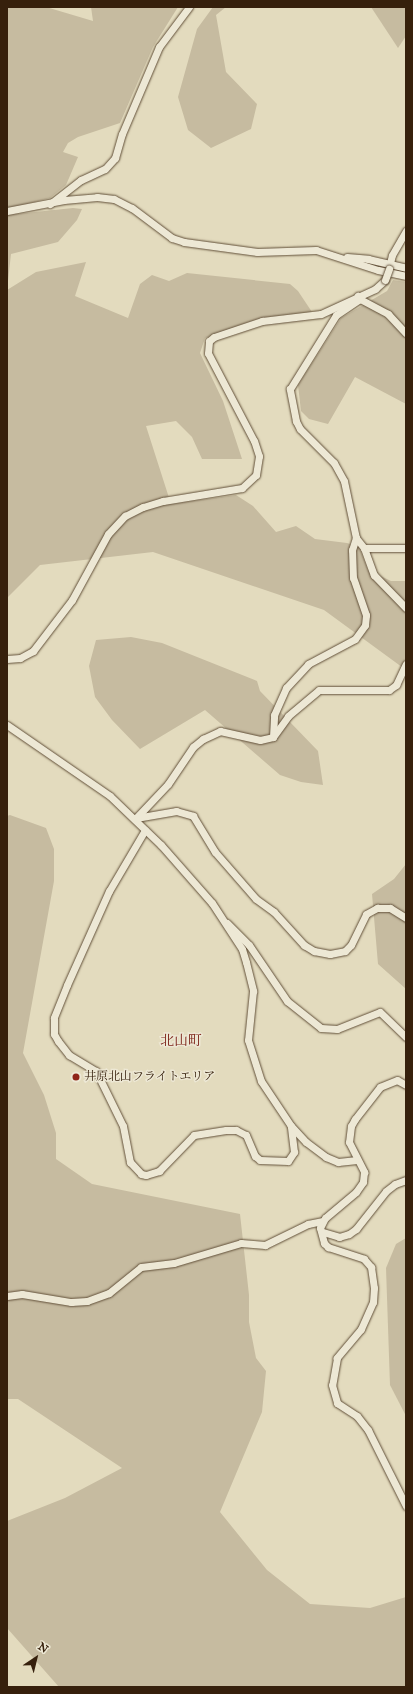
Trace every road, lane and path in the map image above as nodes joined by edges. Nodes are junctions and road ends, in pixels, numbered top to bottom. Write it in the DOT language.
graph roads {
  1 [pos="188,7"];
  2 [pos="50,204"];
  3 [pos="7,211"];
  4 [pos="406,230"];
  5 [pos="344,258"];
  6 [pos="389,266"];
  7 [pos="406,268"];
  8 [pos="406,276"];
  9 [pos="359,297"];
  10 [pos="406,333"];
  11 [pos="356,538"];
  12 [pos="364,548"];
  13 [pos="406,548"];
  14 [pos="406,608"];
  15 [pos="7,659"];
  16 [pos="406,664"];
  17 [pos="7,725"];
  18 [pos="273,737"];
  19 [pos="135,818"];
  20 [pos="145,830"];
  21 [pos="406,918"];
  22 [pos="225,923"];
  23 [pos="406,1037"];
  24 [pos="406,1085"];
  25 [pos="291,1126"];
  26 [pos="357,1160"];
  27 [pos="406,1180"];
  28 [pos="322,1221"];
  29 [pos="322,1232"];
  30 [pos="7,1296"];
  31 [pos="406,1506"];
  1 -- 2 [label="street"];
  2 -- 3 [label="street"];
  2 -- 5 [label="street"];
  4 -- 6 [label="street"];
  5 -- 6 [label="street"];
  5 -- 8 [label="street"];
  6 -- 7 [label="street"];
  6 -- 9 [label="street, bridge"];
  9 -- 10 [label="street"];
  9 -- 11 [label="street"];
  9 -- 15 [label="street"];
  11 -- 12 [label="street"];
  11 -- 18 [label="street"];
  12 -- 13 [label="street"];
  12 -- 14 [label="street"];
  16 -- 18 [label="street"];
  17 -- 19 [label="street"];
  18 -- 19 [label="street"];
  19 -- 20 [label="street"];
  19 -- 21 [label="street"];
  20 -- 22 [label="street"];
  20 -- 25 [label="street"];
  22 -- 23 [label="street"];
  22 -- 25 [label="street"];
  24 -- 26 [label="street"];
  25 -- 26 [label="street"];
  26 -- 28 [label="street"];
  27 -- 29 [label="street"];
  28 -- 29 [label="street"];
  28 -- 30 [label="street"];
  29 -- 31 [label="street"];
}
